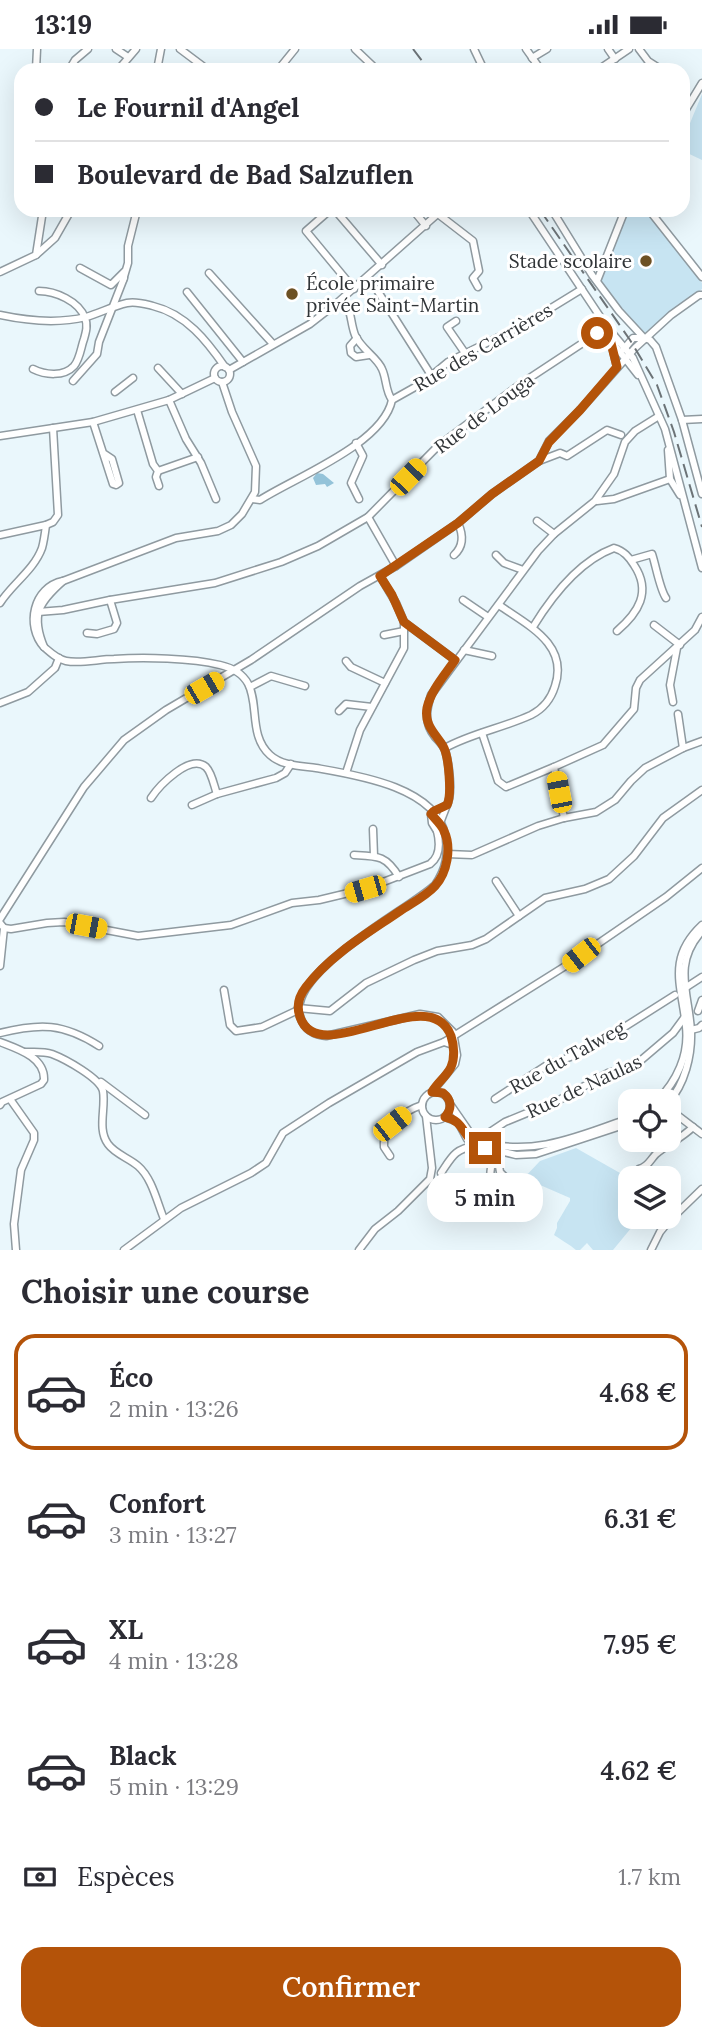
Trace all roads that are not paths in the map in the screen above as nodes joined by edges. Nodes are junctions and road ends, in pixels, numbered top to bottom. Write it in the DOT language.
graph roads {
  1 [pos="88,49"];
  2 [pos="116,49"];
  3 [pos="136,49"];
  4 [pos="180,49"];
  5 [pos="192,49"];
  6 [pos="295,49"];
  7 [pos="355,49"];
  8 [pos="526,49"];
  9 [pos="547,49"];
  10 [pos="608,49"];
  11 [pos="629,49"];
  12 [pos="639,49"];
  13 [pos="187,56"];
  14 [pos="128,57"];
  15 [pos="532,58"];
  16 [pos="615,59"];
  17 [pos="73,63"];
  18 [pos="123,63"];
  19 [pos="198,63"];
  20 [pos="284,63"];
  21 [pos="370,63"];
  22 [pos="536,63"];
  23 [pos="609,63"];
  24 [pos="651,63"];
  25 [pos="702,83"];
  26 [pos="690,102"];
  27 [pos="42,217"];
  28 [pos="67,217"];
  29 [pos="135,217"];
  30 [pos="324,217"];
  31 [pos="339,217"];
  32 [pos="419,217"];
  33 [pos="435,217"];
  34 [pos="446,217"];
  35 [pos="535,217"];
  36 [pos="556,217"];
  37 [pos="622,217"];
  38 [pos="655,217"];
  39 [pos="426,226"];
  40 [pos="36,255"];
  41 [pos="382,265"];
  42 [pos="80,268"];
  43 [pos="0,272"];
  44 [pos="209,273"];
  45 [pos="125,275"];
  46 [pos="702,277"];
  47 [pos="367,279"];
  48 [pos="597,281"];
  49 [pos="478,287"];
  50 [pos="354,289"];
  51 [pos="582,289"];
  52 [pos="39,291"];
  53 [pos="187,292"];
  54 [pos="702,295"];
  55 [pos="343,299"];
  56 [pos="115,306"];
  57 [pos="619,311"];
  58 [pos="0,316"];
  59 [pos="85,317"];
  60 [pos="456,321"];
  61 [pos="607,327"];
  62 [pos="656,328"];
  63 [pos="357,338"];
  64 [pos="630,340"];
  65 [pos="642,341"];
  66 [pos="273,344"];
  67 [pos="624,346"];
  68 [pos="208,347"];
  69 [pos="465,353"];
  70 [pos="369,355"];
  71 [pos="626,355"];
  72 [pos="243,362"];
  73 [pos="661,363"];
  74 [pos="617,367"];
  75 [pos="158,368"];
  76 [pos="33,369"];
  77 [pos="227,369"];
  78 [pos="216,370"];
  79 [pos="431,375"];
  80 [pos="133,378"];
  81 [pos="222,380"];
  82 [pos="73,381"];
  83 [pos="115,392"];
  84 [pos="182,394"];
  85 [pos="169,400"];
  86 [pos="392,400"];
  87 [pos="136,410"];
  88 [pos="659,416"];
  89 [pos="702,419"];
  90 [pos="682,420"];
  91 [pos="93,422"];
  92 [pos="53,428"];
  93 [pos="621,435"];
  94 [pos="666,435"];
  95 [pos="0,436"];
  96 [pos="356,443"];
  97 [pos="103,453"];
  98 [pos="198,457"];
  99 [pos="539,461"];
  100 [pos="158,471"];
  101 [pos="670,479"];
  102 [pos="159,486"];
  103 [pos="702,494"];
  104 [pos="216,499"];
  105 [pos="252,499"];
  106 [pos="359,499"];
  107 [pos="595,501"];
  108 [pos="685,503"];
  109 [pos="368,517"];
  110 [pos="537,521"];
  111 [pos="458,523"];
  112 [pos="46,525"];
  113 [pos="0,534"];
  114 [pos="554,534"];
  115 [pos="454,555"];
  116 [pos="496,555"];
  117 [pos="631,560"];
  118 [pos="396,566"];
  119 [pos="702,568"];
  120 [pos="523,570"];
  121 [pos="380,576"];
  122 [pos="63,581"];
  123 [pos="44,598"];
  124 [pos="666,598"];
  125 [pos="110,600"];
  126 [pos="463,600"];
  127 [pos="0,603"];
  128 [pos="499,605"];
  129 [pos="55,610"];
  130 [pos="38,612"];
  131 [pos="488,617"];
  132 [pos="702,617"];
  133 [pos="404,622"];
  134 [pos="654,625"];
  135 [pos="533,627"];
  136 [pos="617,631"];
  137 [pos="404,632"];
  138 [pos="87,633"];
  139 [pos="384,635"];
  140 [pos="679,646"];
  141 [pos="44,647"];
  142 [pos="464,650"];
  143 [pos="492,656"];
  144 [pos="59,658"];
  145 [pos="455,660"];
  146 [pos="346,661"];
  147 [pos="223,666"];
  148 [pos="239,673"];
  149 [pos="217,680"];
  150 [pos="385,684"];
  151 [pos="305,686"];
  152 [pos="250,687"];
  153 [pos="673,702"];
  154 [pos="0,703"];
  155 [pos="372,707"];
  156 [pos="339,711"];
  157 [pos="678,714"];
  158 [pos="482,733"];
  159 [pos="702,741"];
  160 [pos="445,748"];
  161 [pos="683,748"];
  162 [pos="291,764"];
  163 [pos="554,767"];
  164 [pos="346,773"];
  165 [pos="702,790"];
  166 [pos="217,794"];
  167 [pos="151,798"];
  168 [pos="192,805"];
  169 [pos="447,805"];
  170 [pos="432,813"];
  171 [pos="564,818"];
  172 [pos="440,827"];
  173 [pos="373,829"];
  174 [pos="447,854"];
  175 [pos="354,855"];
  176 [pos="374,856"];
  177 [pos="702,868"];
  178 [pos="398,877"];
  179 [pos="496,881"];
  180 [pos="519,916"];
  181 [pos="1,924"];
  182 [pos="702,925"];
  183 [pos="702,931"];
  184 [pos="0,966"];
  185 [pos="702,977"];
  186 [pos="685,988"];
  187 [pos="224,990"];
  188 [pos="675,995"];
  189 [pos="702,1000"];
  190 [pos="298,1009"];
  191 [pos="698,1011"];
  192 [pos="684,1018"];
  193 [pos="702,1025"];
  194 [pos="691,1030"];
  195 [pos="0,1033"];
  196 [pos="451,1041"];
  197 [pos="0,1042"];
  198 [pos="99,1046"];
  199 [pos="26,1052"];
  200 [pos="682,1062"];
  201 [pos="448,1072"];
  202 [pos="96,1079"];
  203 [pos="668,1089"];
  204 [pos="675,1089"];
  205 [pos="677,1089"];
  206 [pos="432,1092"];
  207 [pos="443,1093"];
  208 [pos="10,1099"];
  209 [pos="495,1099"];
  210 [pos="450,1104"];
  211 [pos="0,1105"];
  212 [pos="422,1105"];
  213 [pos="145,1115"];
  214 [pos="426,1116"];
  215 [pos="681,1116"];
  216 [pos="445,1117"];
  217 [pos="437,1120"];
  218 [pos="618,1123"];
  219 [pos="618,1123"];
  220 [pos="693,1127"];
  221 [pos="702,1134"];
  222 [pos="429,1142"];
  223 [pos="479,1144"];
  224 [pos="501,1153"];
  225 [pos="390,1156"];
  226 [pos="647,1166"];
  227 [pos="441,1174"];
  228 [pos="702,1189"];
  229 [pos="164,1219"];
  230 [pos="16,1250"];
  231 [pos="124,1250"];
  232 [pos="359,1250"];
  233 [pos="651,1250"];
  1 -- 17 [label="street"];
  2 -- 14 [label="street"];
  3 -- 14 [label="street"];
  4 -- 13 [label="street"];
  5 -- 13 [label="street"];
  6 -- 20 [label="street"];
  7 -- 21 [label="street"];
  8 -- 15 [label="street"];
  9 -- 15 [label="street"];
  10 -- 16 [label="street"];
  11 -- 16 [label="street"];
  12 -- 24 [label="street"];
  13 -- 19 [label="street"];
  14 -- 18 [label="street"];
  15 -- 22 [label="street"];
  16 -- 23 [label="street"];
  25 -- 26 [label="street"];
  27 -- 40 [label="street"];
  28 -- 40 [label="street"];
  29 -- 45 [label="street"];
  30 -- 50 [label="street"];
  31 -- 41 [label="street"];
  32 -- 39 [label="street"];
  33 -- 39 [label="street"];
  34 -- 49 [label="street"];
  35 -- 51 [label="street"];
  36 -- 48 [label="street"];
  37 -- 48 [label="street"];
  38 -- 46 [label="street"];
  39 -- 41 [label="street"];
  40 -- 43 [label="street"];
  41 -- 47 [label="street"];
  42 -- 45 [label="street"];
  44 -- 66 [label="street"];
  45 -- 56 [label="street"];
  47 -- 50 [label="street"];
  47 -- 79 [label="street"];
  48 -- 57 [label="street"];
  50 -- 55 [label="street"];
  51 -- 61 [label="street"];
  51 -- 69 [label="street, Rue des Carrières"];
  52 -- 59 [label="street"];
  53 -- 72 [label="street"];
  54 -- 62 [label="street"];
  55 -- 63 [label="street"];
  55 -- 66 [label="street"];
  56 -- 59 [label="street"];
  56 -- 68 [label="street"];
  56 -- 82 [label="street"];
  57 -- 64 [label="street"];
  57 -- 65 [label="street"];
  58 -- 59 [label="street"];
  59 -- 76 [label="street"];
  60 -- 69 [label="street"];
  61 -- 67 [label="street"];
  61 -- 71 [label="street"];
  61 -- 74 [label="street"];
  61 -- 109 [label="street, Rue de Louga"];
  62 -- 65 [label="street"];
  62 -- 73 [label="street"];
  63 -- 70 [label="street"];
  63 -- 70 [label="street"];
  64 -- 65 [label="street"];
  64 -- 67 [label="street"];
  65 -- 71 [label="street"];
  65 -- 73 [label="street"];
  66 -- 72 [label="street"];
  67 -- 71 [label="street"];
  68 -- 77 [label="street"];
  68 -- 78 [label="street"];
  69 -- 79 [label="street, Rue des Carrières"];
  70 -- 86 [label="street"];
  71 -- 74 [label="street"];
  71 -- 88 [label="street"];
  72 -- 77 [label="street"];
  73 -- 90 [label="street"];
  74 -- 99 [label="street"];
  75 -- 84 [label="street"];
  77 -- 78 [label="street"];
  77 -- 81 [label="street"];
  78 -- 81 [label="street"];
  79 -- 86 [label="street, Rue des Carrières"];
  80 -- 83 [label="street"];
  81 -- 84 [label="street"];
  81 -- 105 [label="street"];
  84 -- 85 [label="street"];
  85 -- 87 [label="street"];
  85 -- 98 [label="street"];
  86 -- 96 [label="street, Rue des Carrières"];
  87 -- 91 [label="street"];
  87 -- 100 [label="street"];
  88 -- 94 [label="street"];
  88 -- 107 [label="street"];
  89 -- 90 [label="street"];
  90 -- 103 [label="street"];
  91 -- 92 [label="street"];
  91 -- 97 [label="street"];
  92 -- 95 [label="street"];
  92 -- 112 [label="street"];
  93 -- 99 [label="street"];
  94 -- 101 [label="street"];
  94 -- 108 [label="street"];
  96 -- 105 [label="street, Rue des Carrières"];
  96 -- 106 [label="street"];
  98 -- 100 [label="street"];
  98 -- 104 [label="street"];
  99 -- 111 [label="street"];
  100 -- 102 [label="street"];
  101 -- 107 [label="street"];
  101 -- 108 [label="street"];
  105 -- 122 [label="street"];
  107 -- 114 [label="street"];
  108 -- 119 [label="street"];
  109 -- 118 [label="street"];
  109 -- 125 [label="street, Rue de Louga"];
  110 -- 114 [label="street"];
  111 -- 115 [label="street"];
  111 -- 118 [label="street"];
  112 -- 113 [label="street"];
  112 -- 127 [label="street"];
  114 -- 120 [label="street"];
  116 -- 120 [label="street"];
  117 -- 124 [label="street"];
  117 -- 135 [label="street"];
  117 -- 136 [label="street"];
  118 -- 121 [label="street"];
  120 -- 128 [label="street"];
  121 -- 133 [label="street"];
  121 -- 148 [label="street"];
  122 -- 123 [label="street"];
  122 -- 141 [label="street"];
  123 -- 129 [label="street"];
  123 -- 130 [label="street"];
  125 -- 129 [label="street, Rue de Louga"];
  125 -- 138 [label="street"];
  126 -- 131 [label="street"];
  128 -- 131 [label="street"];
  128 -- 135 [label="street"];
  129 -- 130 [label="street, Rue de Louga"];
  130 -- 141 [label="street"];
  131 -- 142 [label="street"];
  132 -- 140 [label="street"];
  133 -- 137 [label="street"];
  133 -- 145 [label="street"];
  134 -- 140 [label="street"];
  135 -- 158 [label="street"];
  137 -- 139 [label="street"];
  137 -- 150 [label="street"];
  140 -- 153 [label="street"];
  140 -- 163 [label="street"];
  141 -- 144 [label="street"];
  142 -- 143 [label="street"];
  142 -- 145 [label="street"];
  144 -- 147 [label="street"];
  144 -- 154 [label="street"];
  145 -- 160 [label="street"];
  146 -- 150 [label="street"];
  147 -- 148 [label="street"];
  147 -- 149 [label="street"];
  148 -- 149 [label="street"];
  148 -- 152 [label="street"];
  149 -- 181 [label="street"];
  150 -- 155 [label="street"];
  151 -- 152 [label="street"];
  152 -- 162 [label="street"];
  155 -- 156 [label="street"];
  155 -- 164 [label="street"];
  157 -- 161 [label="street"];
  158 -- 160 [label="street"];
  158 -- 163 [label="street"];
  159 -- 161 [label="street"];
  160 -- 169 [label="street"];
  161 -- 171 [label="street"];
  162 -- 164 [label="street"];
  162 -- 166 [label="street"];
  163 -- 171 [label="street"];
  164 -- 170 [label="street"];
  165 -- 180 [label="street"];
  166 -- 167 [label="street"];
  166 -- 168 [label="street"];
  169 -- 170 [label="street"];
  169 -- 172 [label="street"];
  170 -- 172 [label="street"];
  170 -- 172 [label="street"];
  171 -- 174 [label="street"];
  172 -- 174 [label="street"];
  172 -- 178 [label="street"];
  173 -- 176 [label="street"];
  174 -- 190 [label="street"];
  175 -- 176 [label="street"];
  176 -- 178 [label="street"];
  177 -- 196 [label="street"];
  178 -- 181 [label="street"];
  179 -- 180 [label="street"];
  180 -- 190 [label="street"];
  181 -- 184 [label="street"];
  182 -- 192 [label="street"];
  183 -- 194 [label="street"];
  185 -- 186 [label="street"];
  187 -- 190 [label="street"];
  188 -- 209 [label="street, Rue du Talweg"];
  189 -- 191 [label="street"];
  190 -- 196 [label="street"];
  192 -- 200 [label="street"];
  192 -- 223 [label="street, Rue de Naulas"];
  193 -- 194 [label="street"];
  194 -- 205 [label="street"];
  195 -- 198 [label="street"];
  196 -- 201 [label="street"];
  196 -- 229 [label="street"];
  197 -- 199 [label="street"];
  199 -- 202 [label="street"];
  199 -- 208 [label="street"];
  200 -- 203 [label="street"];
  200 -- 204 [label="street"];
  201 -- 206 [label="street"];
  201 -- 207 [label="street"];
  202 -- 213 [label="street"];
  202 -- 229 [label="street"];
  206 -- 207 [label="street"];
  206 -- 212 [label="street"];
  207 -- 210 [label="street"];
  208 -- 211 [label="street"];
  208 -- 230 [label="street"];
  210 -- 216 [label="street"];
  210 -- 223 [label="street"];
  212 -- 214 [label="street"];
  212 -- 225 [label="street"];
  214 -- 217 [label="street"];
  214 -- 222 [label="street"];
  215 -- 220 [label="street"];
  216 -- 217 [label="street"];
  216 -- 223 [label="street"];
  217 -- 222 [label="street"];
  218 -- 223 [label="street"];
  219 -- 224 [label="street"];
  220 -- 221 [label="street"];
  220 -- 226 [label="street"];
  222 -- 232 [label="street"];
  223 -- 224 [label="street"];
  223 -- 227 [label="street, Rue de Naulas"];
  224 -- 224 [label="street"];
  228 -- 233 [label="street"];
  229 -- 231 [label="street"];
}
